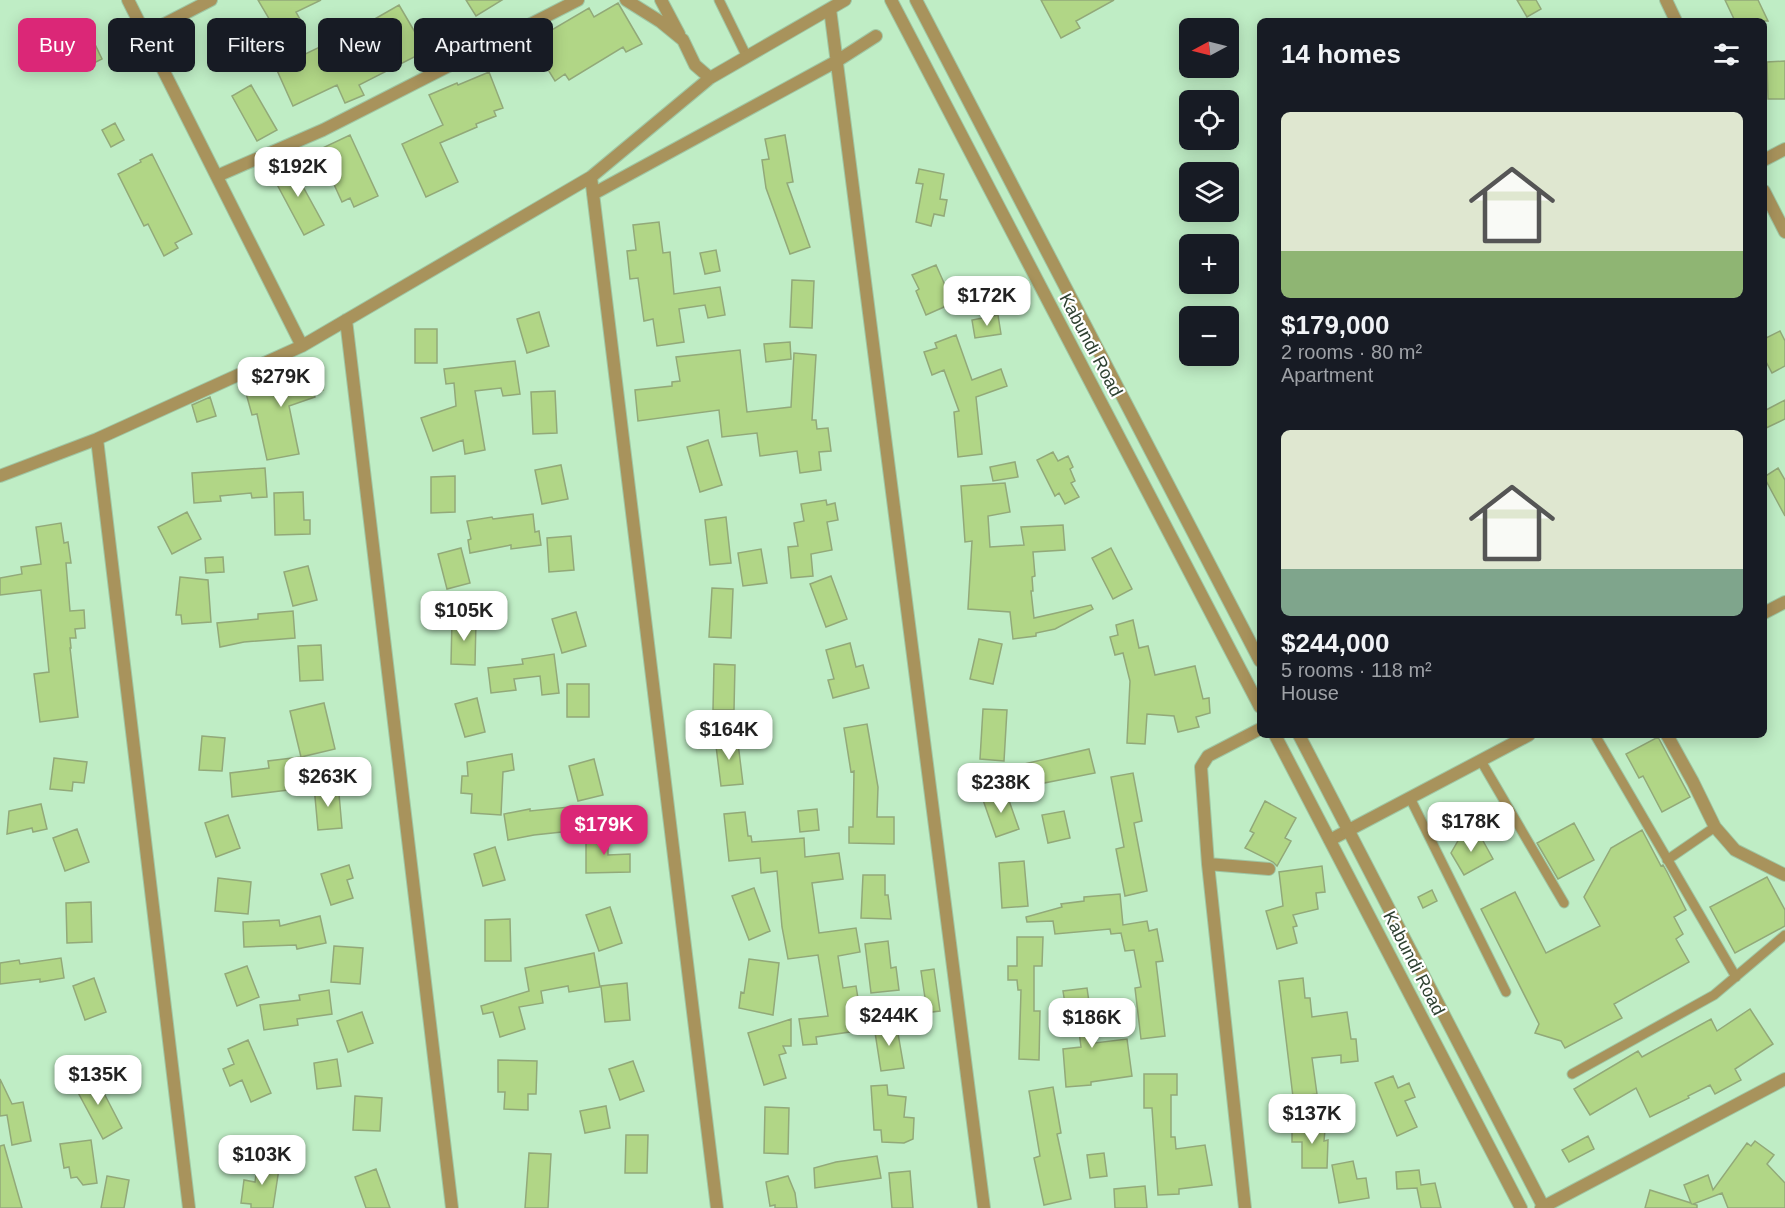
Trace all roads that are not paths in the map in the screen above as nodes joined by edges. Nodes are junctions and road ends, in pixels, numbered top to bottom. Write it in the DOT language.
graph roads {
  1 [pos="128,0"];
  2 [pos="211,0"];
  3 [pos="578,0"];
  4 [pos="626,0"];
  5 [pos="661,0"];
  6 [pos="719,0"];
  7 [pos="845,0"];
  8 [pos="891,0"];
  9 [pos="916,0"];
  10 [pos="1666,0"];
  11 [pos="830,9"];
  12 [pos="137,18"];
  13 [pos="176,18"];
  14 [pos="1675,18"];
  15 [pos="876,36"];
  16 [pos="682,40"];
  17 [pos="747,57"];
  18 [pos="837,61"];
  19 [pos="164,72"];
  20 [pos="710,78"];
  21 [pos="1785,149"];
  22 [pos="1767,158"];
  23 [pos="217,176"];
  24 [pos="591,177"];
  25 [pos="593,194"];
  26 [pos="1767,197"];
  27 [pos="1785,232"];
  28 [pos="346,320"];
  29 [pos="302,346"];
  30 [pos="97,439"];
  31 [pos="0,476"];
  32 [pos="1180,508"];
  33 [pos="1161,518"];
  34 [pos="1785,602"];
  35 [pos="1767,611"];
  36 [pos="1257,655"];
  37 [pos="1257,701"];
  38 [pos="1257,731"];
  39 [pos="1277,738"];
  40 [pos="1301,738"];
  41 [pos="1520,738"];
  42 [pos="1597,738"];
  43 [pos="1669,738"];
  44 [pos="1481,761"];
  45 [pos="1410,798"];
  46 [pos="1715,827"];
  47 [pos="1348,830"];
  48 [pos="1330,840"];
  49 [pos="1668,860"];
  50 [pos="1208,864"];
  51 [pos="1269,869"];
  52 [pos="1785,875"];
  53 [pos="1564,903"];
  54 [pos="1785,935"];
  55 [pos="1736,977"];
  56 [pos="1506,992"];
  57 [pos="1572,1074"];
  58 [pos="1785,1079"];
  59 [pos="1543,1207"];
  60 [pos="189,1208"];
  61 [pos="452,1208"];
  62 [pos="717,1208"];
  63 [pos="984,1208"];
  64 [pos="1245,1208"];
  65 [pos="1521,1208"];
  1 -- 12 [label="street"];
  2 -- 13 [label="street"];
  3 -- 23 [label="street"];
  4 -- 16 [label="street"];
  5 -- 16 [label="street"];
  6 -- 17 [label="lane"];
  7 -- 11 [label="street"];
  8 -- 33 [label="street, Kabundi Road"];
  9 -- 32 [label="street, Kabundi Road"];
  10 -- 14 [label="street"];
  11 -- 17 [label="street"];
  11 -- 18 [label="street"];
  15 -- 18 [label="street"];
  16 -- 20 [label="street"];
  17 -- 20 [label="street"];
  18 -- 25 [label="street"];
  18 -- 63 [label="street"];
  19 -- 23 [label="street"];
  20 -- 24 [label="street"];
  21 -- 22 [label="street"];
  23 -- 29 [label="street"];
  24 -- 25 [label="street"];
  24 -- 28 [label="street"];
  25 -- 62 [label="street"];
  26 -- 27 [label="street"];
  28 -- 29 [label="street"];
  28 -- 61 [label="street"];
  29 -- 30 [label="street"];
  30 -- 31 [label="street"];
  30 -- 60 [label="street"];
  32 -- 33 [label="street"];
  32 -- 36 [label="street, Kabundi Road"];
  33 -- 37 [label="street, Kabundi Road"];
  34 -- 35 [label="street"];
  38 -- 50 [label="street"];
  39 -- 48 [label="street, Kabundi Road"];
  40 -- 47 [label="street, Kabundi Road"];
  41 -- 44 [label="street"];
  42 -- 49 [label="lane"];
  43 -- 46 [label="street"];
  44 -- 45 [label="street"];
  44 -- 53 [label="lane"];
  45 -- 47 [label="street"];
  45 -- 56 [label="lane"];
  46 -- 49 [label="lane"];
  46 -- 52 [label="street"];
  47 -- 48 [label="street"];
  47 -- 59 [label="street, Kabundi Road"];
  48 -- 65 [label="street, Kabundi Road"];
  49 -- 55 [label="lane"];
  50 -- 51 [label="street"];
  50 -- 64 [label="street"];
  54 -- 55 [label="lane"];
  55 -- 57 [label="lane"];
  58 -- 59 [label="street"];
}
